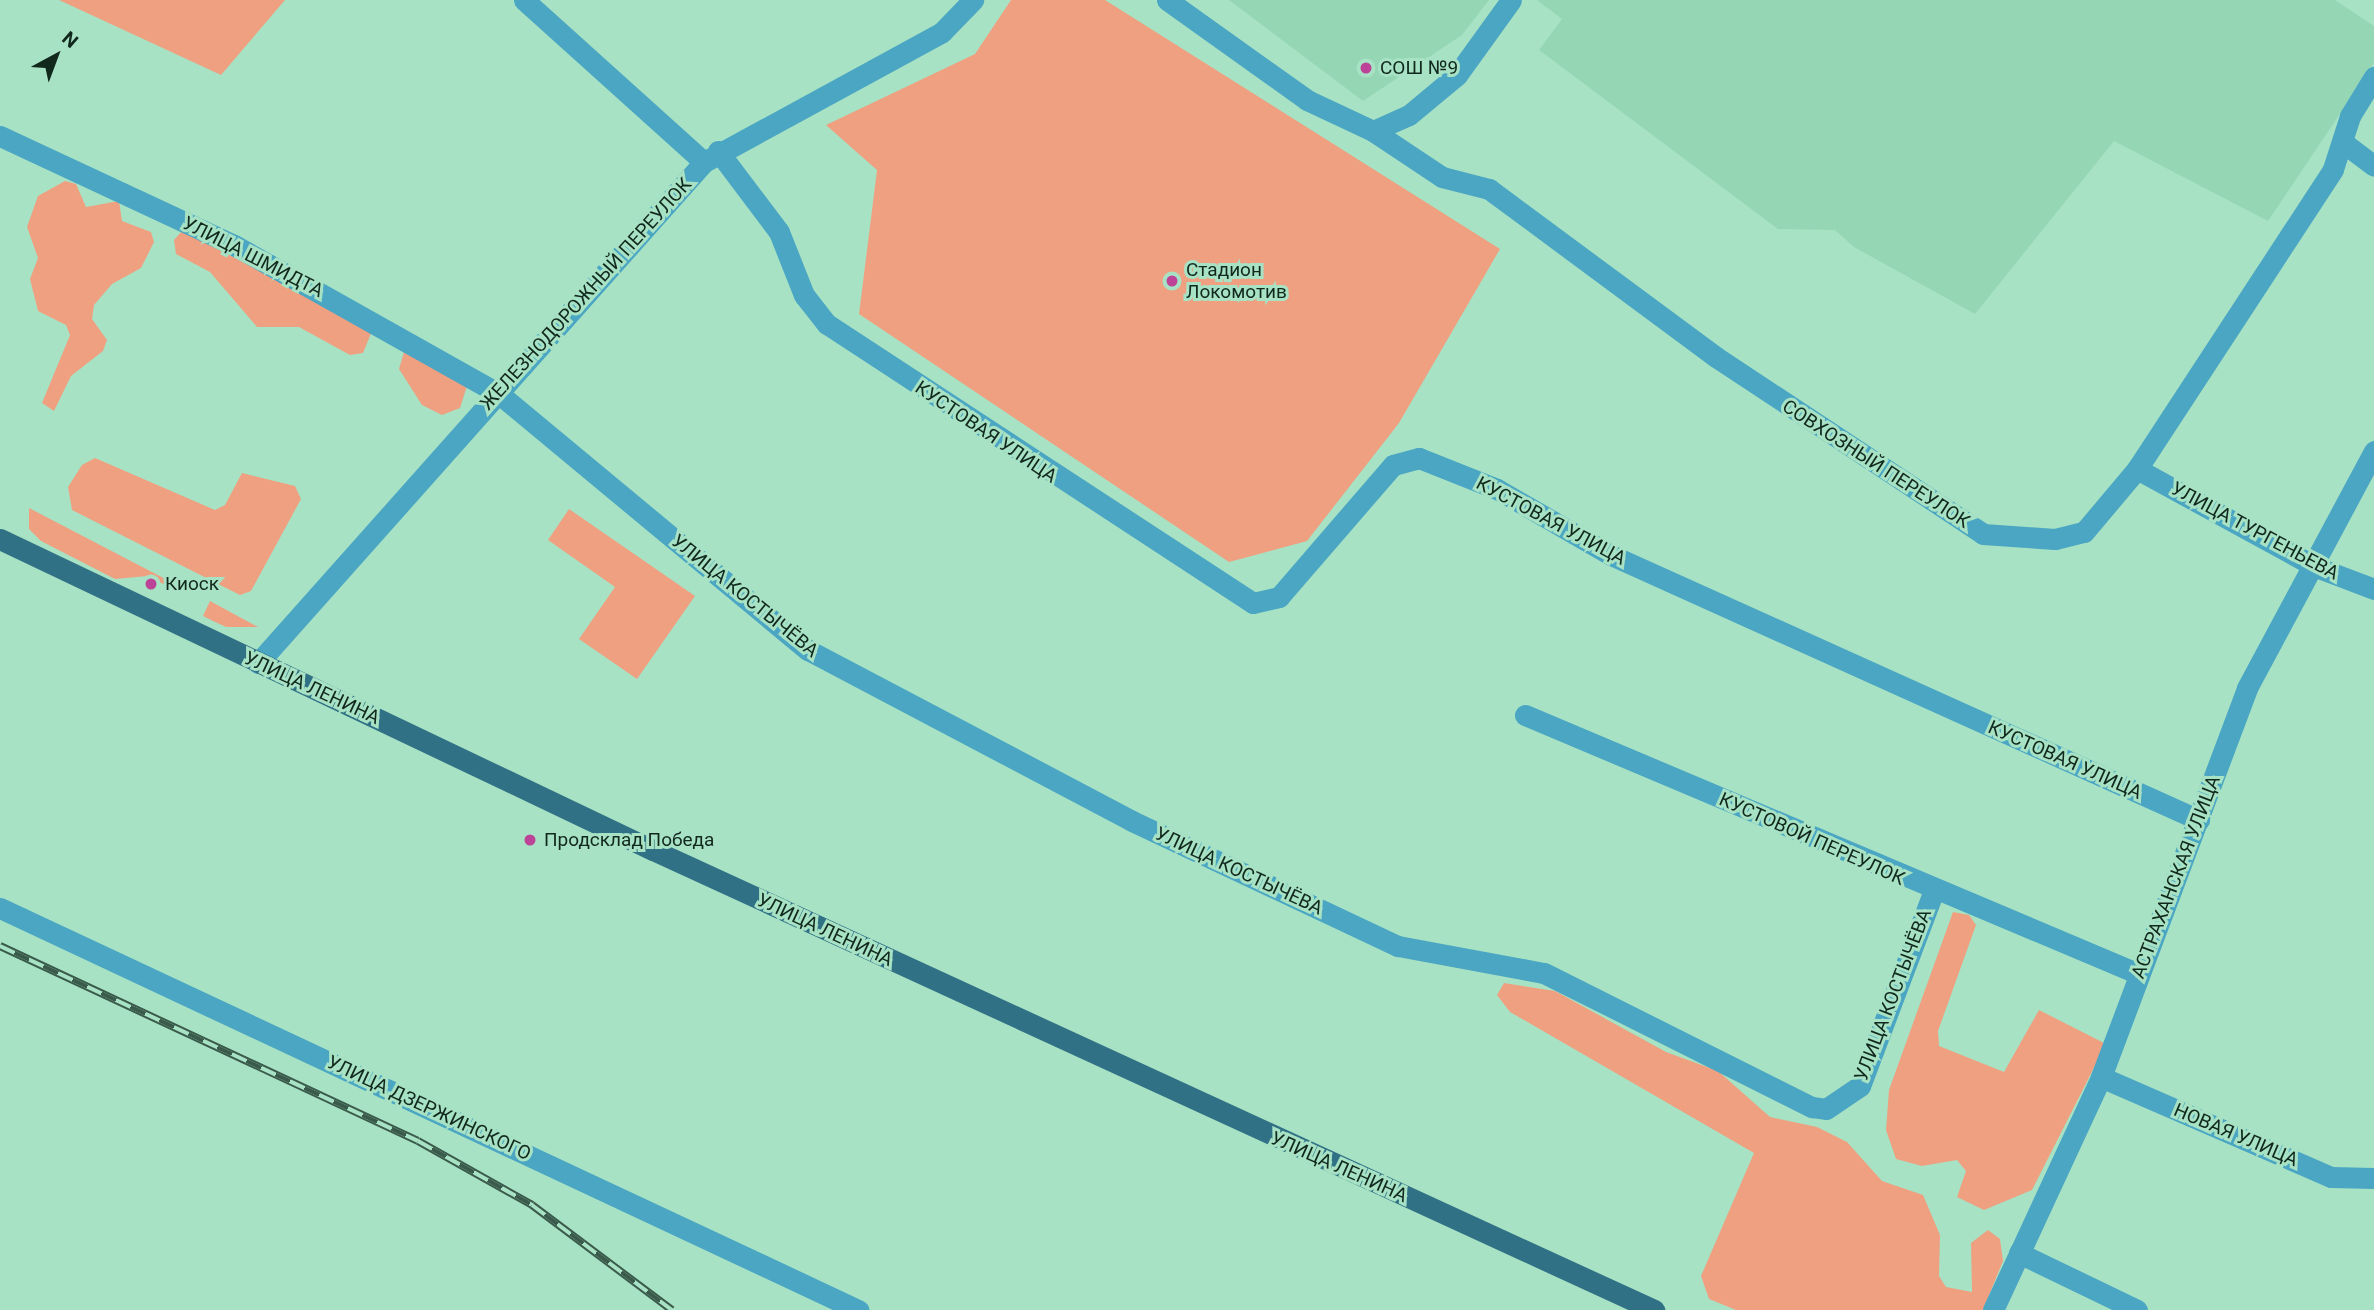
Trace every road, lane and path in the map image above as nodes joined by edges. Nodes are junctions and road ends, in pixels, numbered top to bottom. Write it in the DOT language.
graph roads {
  1 [pos="524,0"];
  2 [pos="973,0"];
  3 [pos="1167,0"];
  4 [pos="1511,0"];
  5 [pos="2374,77"];
  6 [pos="1373,131"];
  7 [pos="0,136"];
  8 [pos="2345,144"];
  9 [pos="711,156"];
  10 [pos="2374,166"];
  11 [pos="498,393"];
  12 [pos="2374,450"];
  13 [pos="2137,469"];
  14 [pos="0,539"];
  15 [pos="2316,567"];
  16 [pos="2374,589"];
  17 [pos="258,663"];
  18 [pos="1525,715"];
  19 [pos="2199,820"];
  20 [pos="1933,892"];
  21 [pos="0,908"];
  22 [pos="2139,974"];
  23 [pos="2101,1077"];
  24 [pos="2374,1178"];
  25 [pos="2019,1253"];
  26 [pos="858,1310"];
  27 [pos="1654,1310"];
  28 [pos="1993,1310"];
  29 [pos="2137,1310"];
  1 -- 9 [label="street, КУСТОВАЯ УЛИЦА"];
  2 -- 9 [label="street, ЖЕЛЕЗНОДОРОЖНЫЙ ПЕРЕУЛОК"];
  3 -- 6 [label="street, СОВХОЗНЫЙ ПЕРЕУЛОК"];
  4 -- 6 [label="street"];
  5 -- 8 [label="street, СОВХОЗНЫЙ ПЕРЕУЛОК"];
  6 -- 13 [label="street, СОВХОЗНЫЙ ПЕРЕУЛОК"];
  7 -- 11 [label="street, УЛИЦА ШМИДТА"];
  8 -- 10 [label="street"];
  8 -- 13 [label="street, СОВХОЗНЫЙ ПЕРЕУЛОК"];
  9 -- 11 [label="street, ЖЕЛЕЗНОДОРОЖНЫЙ ПЕРЕУЛОК"];
  9 -- 19 [label="street, КУСТОВАЯ УЛИЦА"];
  11 -- 17 [label="street, ЖЕЛЕЗНОДОРОЖНЫЙ ПЕРЕУЛОК"];
  11 -- 20 [label="street, УЛИЦА КОСТЫЧЁВА"];
  12 -- 15 [label="street, АСТРАХАНСКАЯ УЛИЦА"];
  13 -- 15 [label="street, УЛИЦА ТУРГЕНЬЕВА"];
  14 -- 17 [label="main road, УЛИЦА ЛЕНИНА"];
  15 -- 16 [label="street, УЛИЦА ТУРГЕНЬЕВА"];
  15 -- 19 [label="street, АСТРАХАНСКАЯ УЛИЦА"];
  17 -- 27 [label="main road, УЛИЦА ЛЕНИНА"];
  18 -- 20 [label="street, КУСТОВОЙ ПЕРЕУЛОК"];
  19 -- 22 [label="street, АСТРАХАНСКАЯ УЛИЦА"];
  20 -- 22 [label="street, КУСТОВОЙ ПЕРЕУЛОК"];
  21 -- 26 [label="street, УЛИЦА ДЗЕРЖИНСКОГО"];
  22 -- 23 [label="street, АСТРАХАНСКАЯ УЛИЦА"];
  23 -- 24 [label="street, НОВАЯ УЛИЦА"];
  23 -- 25 [label="street, АСТРАХАНСКАЯ УЛИЦА"];
  25 -- 28 [label="street, АСТРАХАНСКАЯ УЛИЦА"];
  25 -- 29 [label="street"];
}
